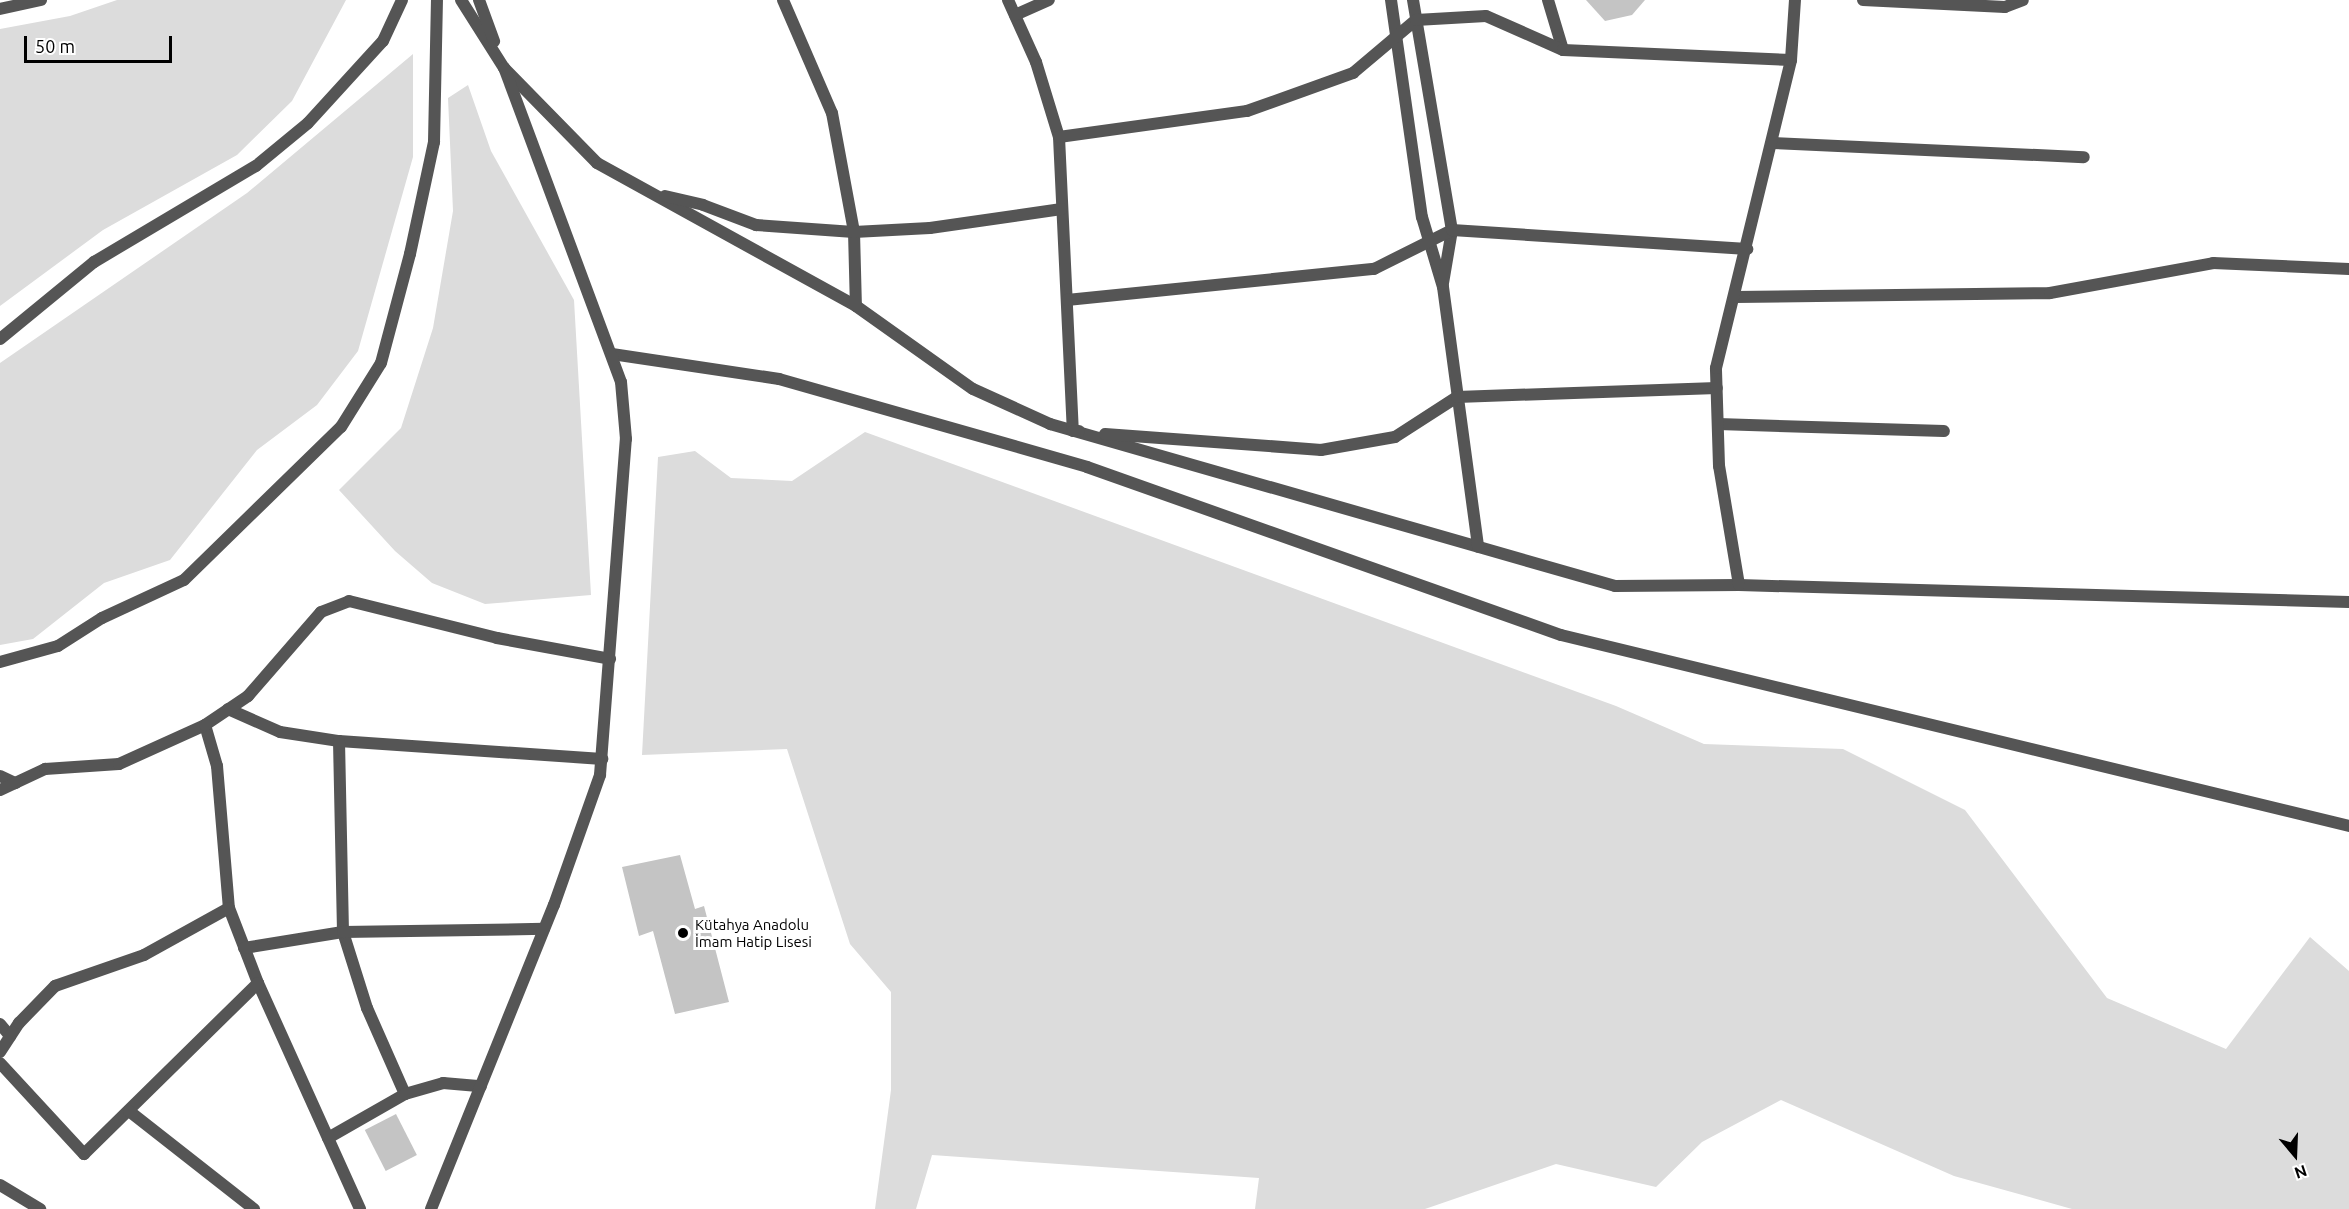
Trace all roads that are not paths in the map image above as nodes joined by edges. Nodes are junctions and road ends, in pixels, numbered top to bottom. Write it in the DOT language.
graph roads {
  1 [pos="41,0"];
  2 [pos="402,0"];
  3 [pos="437,0"];
  4 [pos="461,0"];
  5 [pos="479,0"];
  6 [pos="783,0"];
  7 [pos="1008,0"];
  8 [pos="1049,0"];
  9 [pos="1391,0"];
  10 [pos="1413,0"];
  11 [pos="1548,0"];
  12 [pos="1795,0"];
  13 [pos="1863,0"];
  14 [pos="2023,0"];
  15 [pos="0,9"];
  16 [pos="1015,15"];
  17 [pos="1416,20"];
  18 [pos="1395,35"];
  19 [pos="1563,50"];
  20 [pos="1791,60"];
  21 [pos="504,68"];
  22 [pos="1059,137"];
  23 [pos="1772,143"];
  24 [pos="2084,157"];
  25 [pos="649,193"];
  26 [pos="1062,209"];
  27 [pos="1452,230"];
  28 [pos="854,232"];
  29 [pos="1429,242"];
  30 [pos="1747,249"];
  31 [pos="2349,269"];
  32 [pos="1443,287"];
  33 [pos="1735,297"];
  34 [pos="1067,300"];
  35 [pos="856,306"];
  36 [pos="0,339"];
  37 [pos="612,354"];
  38 [pos="1717,388"];
  39 [pos="1457,397"];
  40 [pos="1718,424"];
  41 [pos="1944,430"];
  42 [pos="1073,431"];
  43 [pos="1478,547"];
  44 [pos="1739,585"];
  45 [pos="2349,602"];
  46 [pos="610,659"];
  47 [pos="0,662"];
  48 [pos="228,709"];
  49 [pos="205,725"];
  50 [pos="339,741"];
  51 [pos="602,759"];
  52 [pos="0,776"];
  53 [pos="15,783"];
  54 [pos="0,790"];
  55 [pos="2349,826"];
  56 [pos="229,908"];
  57 [pos="544,929"];
  58 [pos="343,932"];
  59 [pos="244,948"];
  60 [pos="258,983"];
  61 [pos="0,1024"];
  62 [pos="10,1036"];
  63 [pos="0,1052"];
  64 [pos="0,1063"];
  65 [pos="481,1086"];
  66 [pos="405,1094"];
  67 [pos="129,1111"];
  68 [pos="328,1138"];
  69 [pos="0,1185"];
  70 [pos="40,1209"];
  71 [pos="254,1209"];
  72 [pos="360,1209"];
  73 [pos="431,1209"];
  1 -- 15 [label="street"];
  2 -- 36 [label="street"];
  3 -- 47 [label="street"];
  4 -- 21 [label="street"];
  5 -- 21 [label="street"];
  6 -- 28 [label="street"];
  7 -- 16 [label="street"];
  8 -- 16 [label="street"];
  9 -- 18 [label="street"];
  10 -- 17 [label="street"];
  11 -- 19 [label="street"];
  12 -- 20 [label="street"];
  13 -- 14 [label="street"];
  16 -- 22 [label="street"];
  17 -- 18 [label="street"];
  17 -- 19 [label="street"];
  17 -- 27 [label="street"];
  18 -- 22 [label="street"];
  18 -- 29 [label="street"];
  19 -- 20 [label="street"];
  20 -- 23 [label="street"];
  21 -- 25 [label="street"];
  21 -- 37 [label="street"];
  22 -- 26 [label="street"];
  23 -- 24 [label="street"];
  23 -- 30 [label="street"];
  25 -- 28 [label="street"];
  25 -- 35 [label="street"];
  26 -- 28 [label="street"];
  26 -- 34 [label="street"];
  27 -- 29 [label="street"];
  27 -- 30 [label="street"];
  27 -- 32 [label="street"];
  28 -- 35 [label="street"];
  29 -- 32 [label="street"];
  29 -- 34 [label="street"];
  30 -- 33 [label="street"];
  31 -- 33 [label="street"];
  32 -- 39 [label="street"];
  33 -- 38 [label="street"];
  34 -- 42 [label="street"];
  35 -- 42 [label="street"];
  37 -- 46 [label="street"];
  37 -- 55 [label="street"];
  38 -- 39 [label="street"];
  38 -- 40 [label="street"];
  39 -- 42 [label="street"];
  39 -- 43 [label="street"];
  40 -- 41 [label="street"];
  40 -- 44 [label="street"];
  42 -- 43 [label="street"];
  43 -- 44 [label="street"];
  44 -- 45 [label="street"];
  46 -- 48 [label="street"];
  46 -- 51 [label="street"];
  48 -- 49 [label="street"];
  48 -- 50 [label="street"];
  49 -- 53 [label="street"];
  49 -- 56 [label="street"];
  50 -- 51 [label="street"];
  50 -- 58 [label="street"];
  51 -- 57 [label="street"];
  52 -- 53 [label="street"];
  53 -- 54 [label="street"];
  56 -- 59 [label="street"];
  56 -- 62 [label="street"];
  57 -- 58 [label="street"];
  57 -- 65 [label="street"];
  58 -- 59 [label="street"];
  58 -- 66 [label="street"];
  59 -- 60 [label="street"];
  60 -- 67 [label="street"];
  60 -- 68 [label="street"];
  61 -- 62 [label="street"];
  62 -- 63 [label="street"];
  64 -- 67 [label="street"];
  65 -- 66 [label="street"];
  65 -- 73 [label="street"];
  66 -- 68 [label="street"];
  67 -- 71 [label="street"];
  68 -- 72 [label="street"];
  69 -- 70 [label="street"];
}
